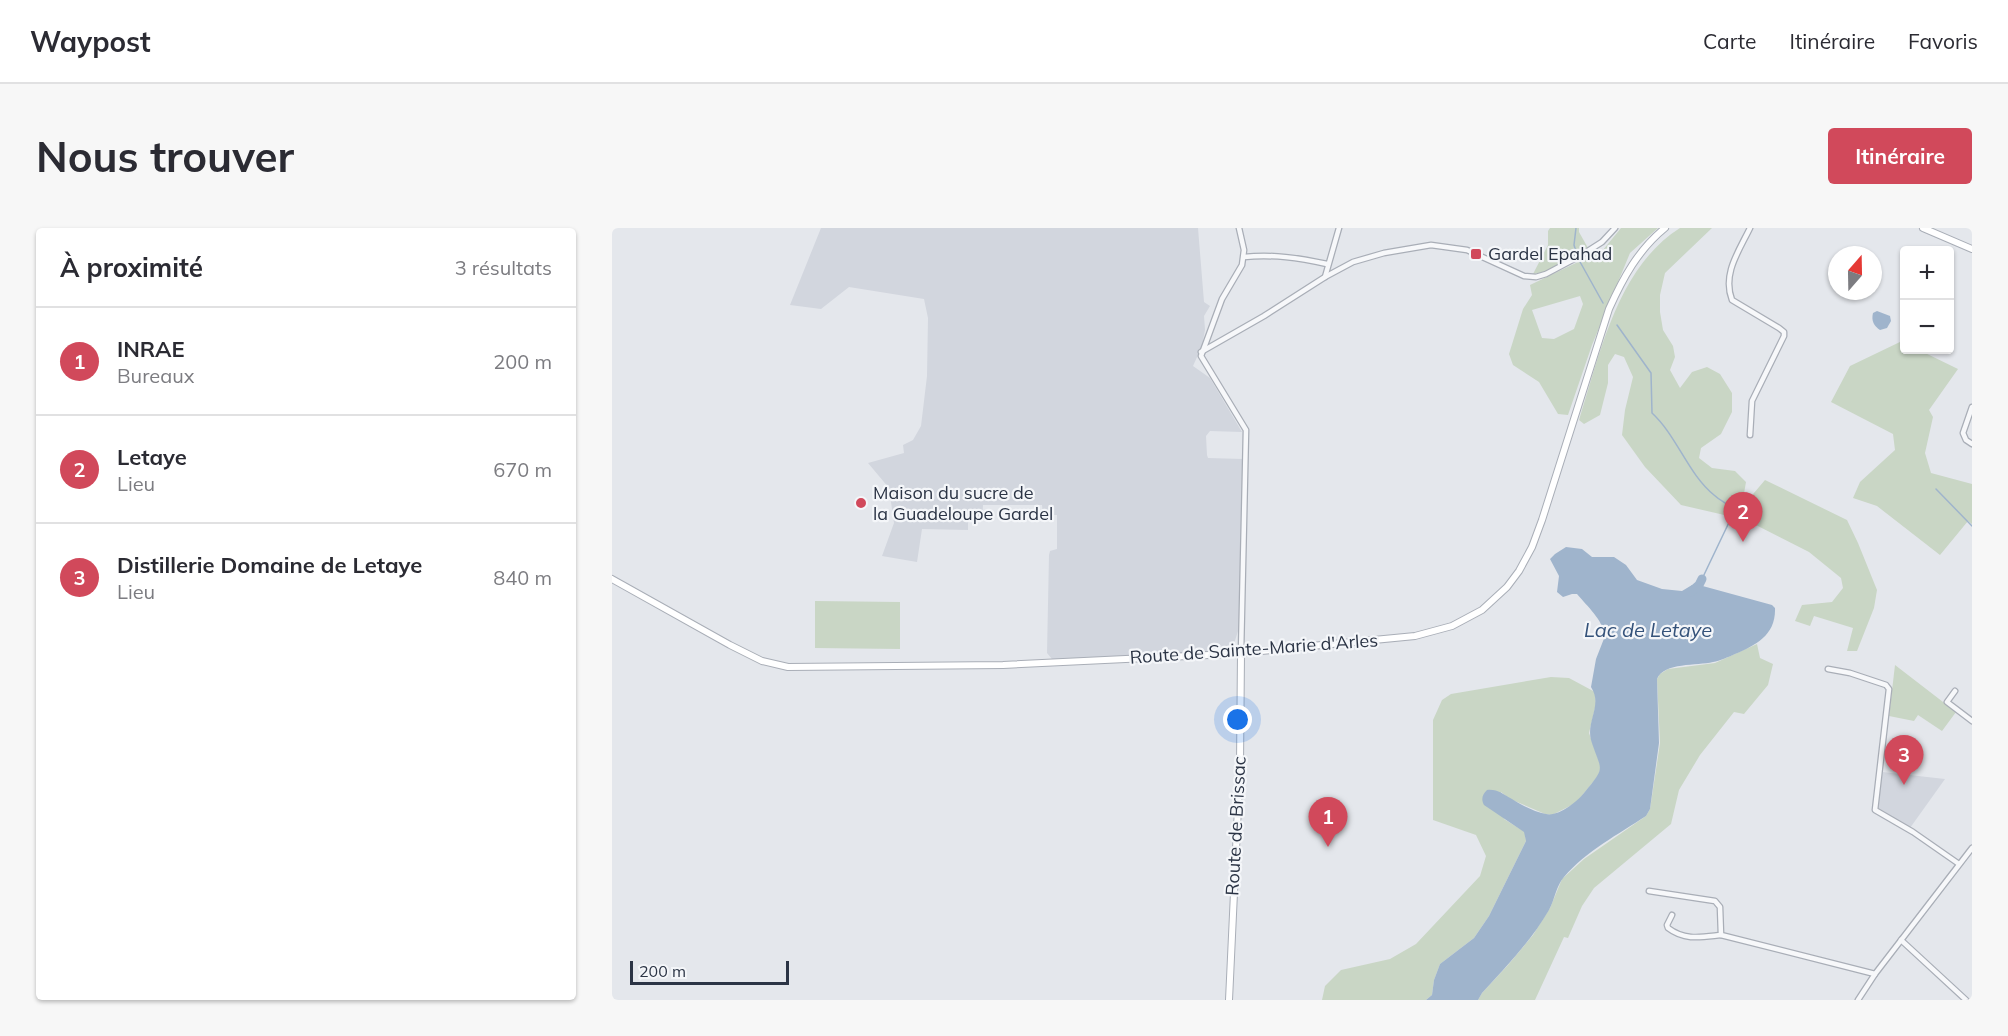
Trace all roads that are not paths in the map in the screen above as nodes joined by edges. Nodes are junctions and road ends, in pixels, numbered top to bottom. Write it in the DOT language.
graph roads {
  1 [pos="1239,228"];
  2 [pos="1339,228"];
  3 [pos="1615,228"];
  4 [pos="1665,228"];
  5 [pos="1750,228"];
  6 [pos="1923,228"];
  7 [pos="1972,249"];
  8 [pos="1244,257"];
  9 [pos="1328,264"];
  10 [pos="1324,277"];
  11 [pos="1201,352"];
  12 [pos="1972,407"];
  13 [pos="1750,435"];
  14 [pos="1972,444"];
  15 [pos="612,579"];
  16 [pos="1241,653"];
  17 [pos="1828,669"];
  18 [pos="1955,691"];
  19 [pos="1972,721"];
  20 [pos="1972,848"];
  21 [pos="1959,864"];
  22 [pos="1650,891"];
  23 [pos="1672,915"];
  24 [pos="1721,935"];
  25 [pos="1901,940"];
  26 [pos="1875,974"];
  27 [pos="1229,1000"];
  28 [pos="1858,1000"];
  29 [pos="1966,1000"];
  1 -- 8 [label="street"];
  2 -- 9 [label="street"];
  3 -- 10 [label="street"];
  4 -- 16 [label="main road, Route de Sainte-Marie d'Arles"];
  5 -- 13 [label="street"];
  6 -- 7 [label="main road"];
  8 -- 9 [label="street"];
  8 -- 11 [label="street"];
  9 -- 10 [label="street"];
  10 -- 11 [label="street"];
  11 -- 16 [label="street"];
  12 -- 14 [label="street"];
  15 -- 16 [label="main road, Route de Sainte-Marie d'Arles"];
  16 -- 27 [label="main road, Route de Brissac"];
  17 -- 21 [label="street"];
  18 -- 19 [label="street"];
  20 -- 21 [label="street"];
  21 -- 25 [label="street"];
  22 -- 24 [label="street"];
  23 -- 24 [label="street"];
  24 -- 26 [label="street"];
  25 -- 26 [label="street"];
  25 -- 29 [label="street"];
  26 -- 28 [label="street"];
}
